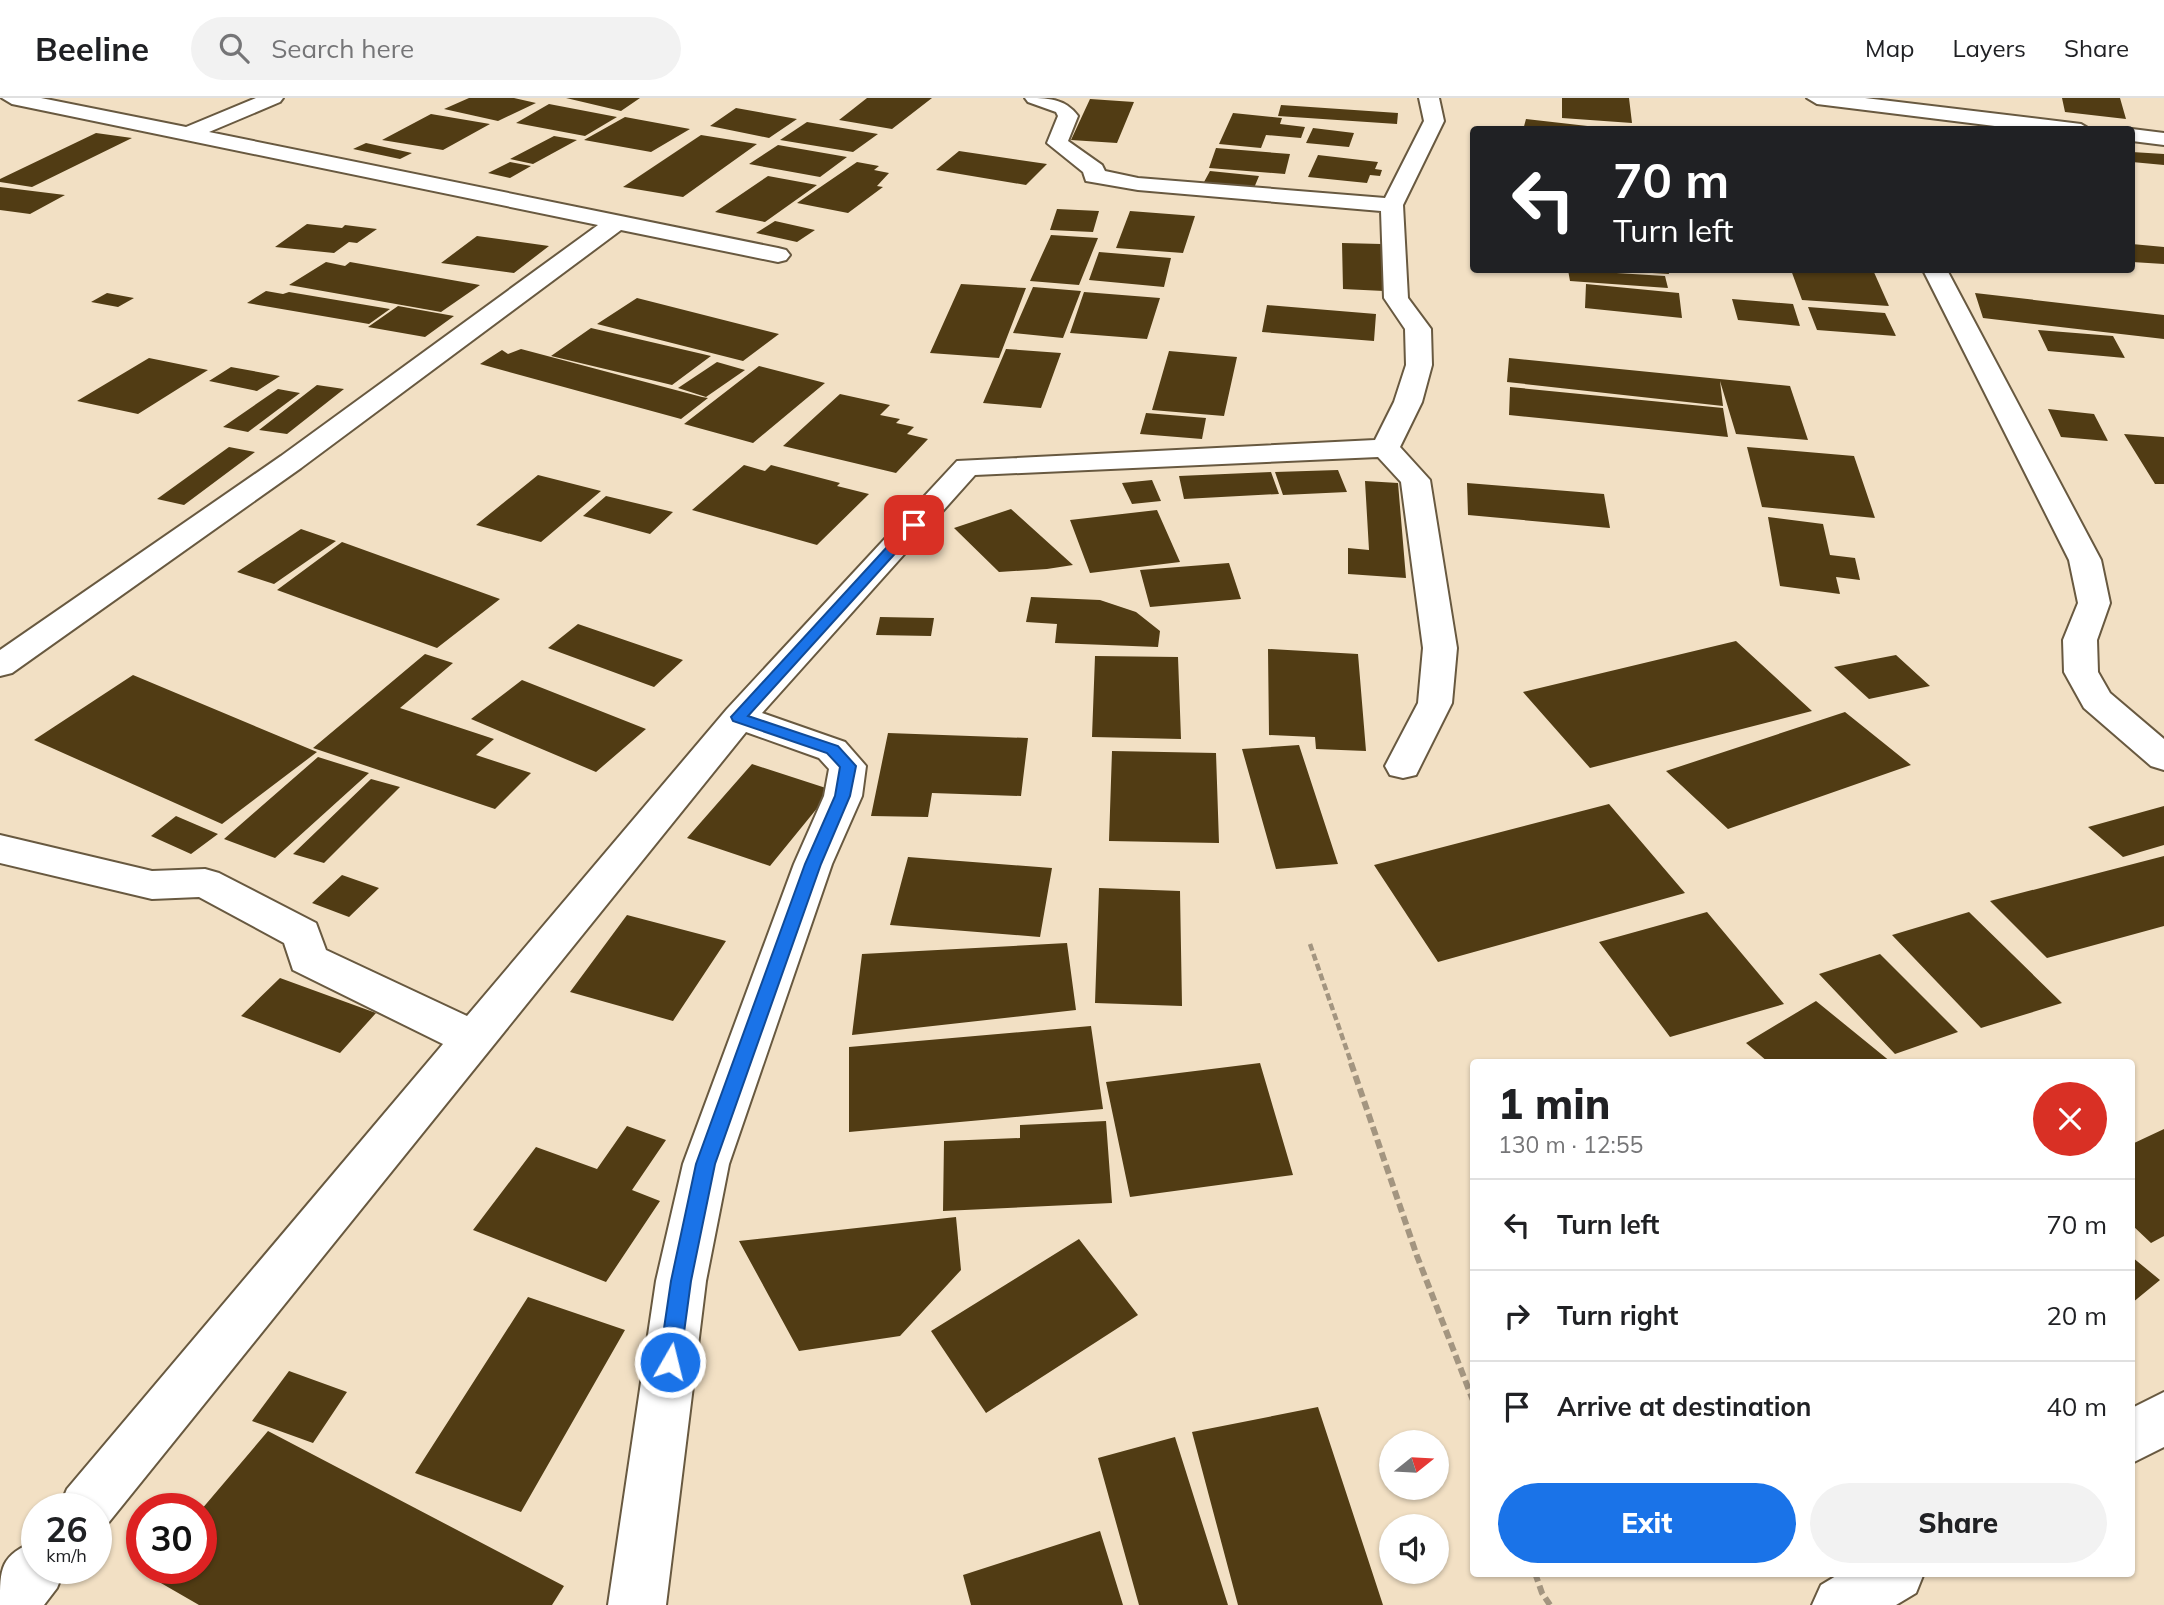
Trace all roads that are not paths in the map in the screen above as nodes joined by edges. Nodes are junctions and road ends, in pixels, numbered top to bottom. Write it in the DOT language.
graph roads {
  1 [pos="12,98"];
  2 [pos="273,98"];
  3 [pos="1035,98"];
  4 [pos="1429,98"];
  5 [pos="1817,98"];
  6 [pos="1844,100"];
  7 [pos="1858,123"];
  8 [pos="2049,126"];
  9 [pos="185,135"];
  10 [pos="2135,135"];
  11 [pos="2164,139"];
  12 [pos="1392,205"];
  13 [pos="617,222"];
  14 [pos="778,255"];
  15 [pos="1936,273"];
  16 [pos="1385,448"];
  17 [pos="0,666"];
  18 [pos="738,717"];
  19 [pos="2164,758"];
  20 [pos="1403,766"];
  21 [pos="0,849"];
  22 [pos="474,1040"];
  23 [pos="2164,1418"];
  24 [pos="2135,1435"];
  25 [pos="98,1493"];
  26 [pos="1889,1577"];
  27 [pos="24,1584"];
  28 [pos="6,1605"];
  29 [pos="637,1605"];
  30 [pos="1841,1605"];
  1 -- 9 [label="street"];
  2 -- 9 [label="street"];
  3 -- 12 [label="street"];
  4 -- 12 [label="street"];
  5 -- 6 [label="street"];
  6 -- 7 [label="street"];
  6 -- 8 [label="street"];
  9 -- 13 [label="street"];
  10 -- 11 [label="street"];
  12 -- 16 [label="street"];
  13 -- 14 [label="street"];
  13 -- 17 [label="street"];
  15 -- 19 [label="street"];
  16 -- 18 [label="street"];
  16 -- 20 [label="street"];
  18 -- 22 [label="street"];
  18 -- 29 [label="street"];
  21 -- 22 [label="street"];
  22 -- 25 [label="street"];
  23 -- 24 [label="street"];
  26 -- 30 [label="street"];
  27 -- 28 [label="street"];
}
